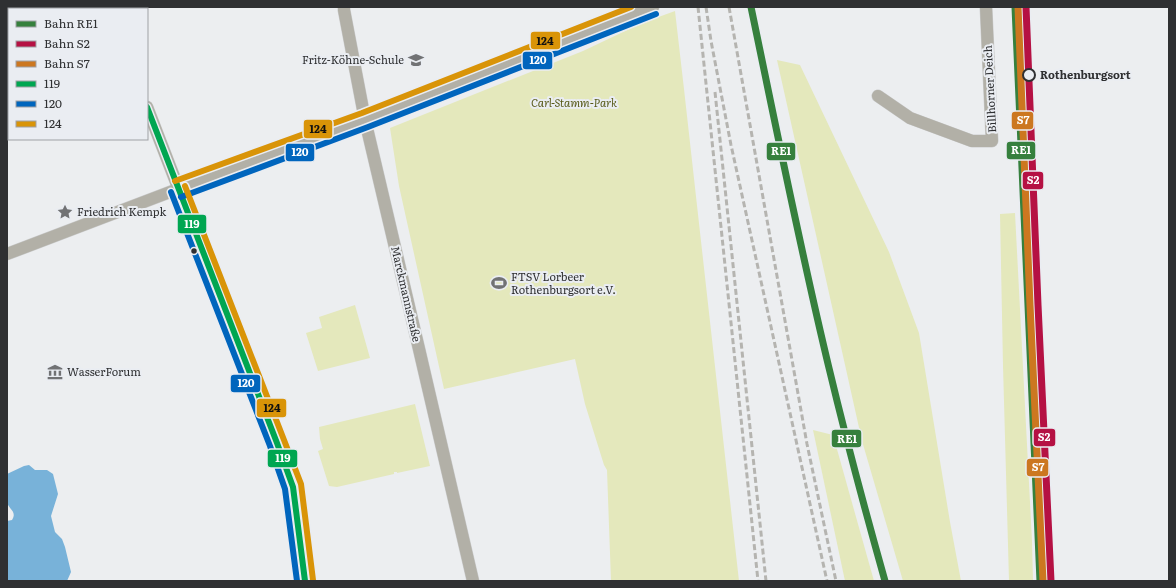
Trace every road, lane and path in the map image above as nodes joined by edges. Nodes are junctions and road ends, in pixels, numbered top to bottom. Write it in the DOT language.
graph roads {
  1 [pos="344,7"];
  2 [pos="653,7"];
  3 [pos="986,7"];
  4 [pos="878,96"];
  5 [pos="148,110"];
  6 [pos="365,120"];
  7 [pos="178,189"];
  8 [pos="7,254"];
  9 [pos="305,581"];
  10 [pos="473,581"];
  1 -- 6 [label="street, Marckmannstraße"];
  2 -- 6 [label="street"];
  3 -- 4 [label="street, Billhorner Deich"];
  5 -- 7 [label="street"];
  6 -- 7 [label="street"];
  6 -- 10 [label="street, Marckmannstraße"];
  7 -- 8 [label="street"];
  7 -- 9 [label="street"];
}
